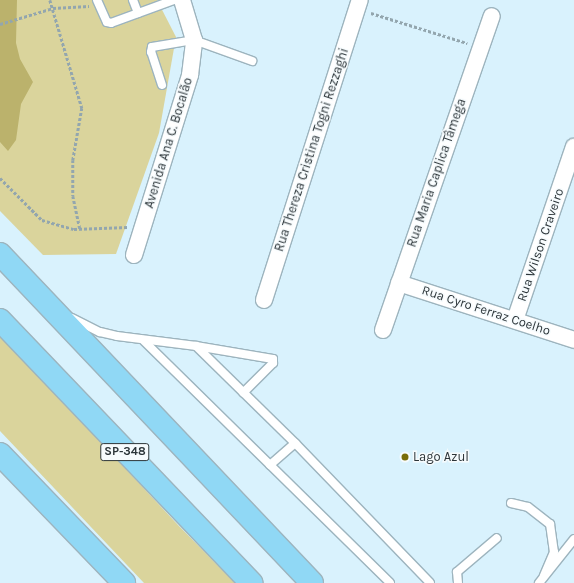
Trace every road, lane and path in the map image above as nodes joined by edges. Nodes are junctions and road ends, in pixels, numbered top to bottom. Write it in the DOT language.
graph roads {
  1 [pos="50,0"];
  2 [pos="133,0"];
  3 [pos="98,2"];
  4 [pos="179,2"];
  5 [pos="359,4"];
  6 [pos="53,8"];
  7 [pos="138,13"];
  8 [pos="492,16"];
  9 [pos="0,24"];
  10 [pos="194,40"];
  11 [pos="481,48"];
  12 [pos="252,61"];
  13 [pos="162,85"];
  14 [pos="574,146"];
  15 [pos="0,178"];
  16 [pos="128,227"];
  17 [pos="80,229"];
  18 [pos="0,254"];
  19 [pos="134,255"];
  20 [pos="399,283"];
  21 [pos="32,287"];
  22 [pos="264,300"];
  23 [pos="0,320"];
  24 [pos="515,320"];
  25 [pos="383,330"];
  26 [pos="143,340"];
  27 [pos="574,340"];
  28 [pos="196,346"];
  29 [pos="243,393"];
  30 [pos="295,442"];
  31 [pos="0,454"];
  32 [pos="270,465"];
  33 [pos="511,503"];
  34 [pos="497,538"];
  35 [pos="574,539"];
  36 [pos="541,580"];
  37 [pos="124,583"];
  38 [pos="251,583"];
  39 [pos="312,583"];
  40 [pos="390,583"];
  41 [pos="430,583"];
  42 [pos="458,583"];
  1 -- 6 [label="path"];
  2 -- 7 [label="lane"];
  3 -- 6 [label="path"];
  3 -- 7 [label="lane"];
  4 -- 7 [label="lane"];
  4 -- 10 [label="street, Avenida Ana C. Bocalão"];
  5 -- 11 [label="path"];
  5 -- 22 [label="street, Rua Thereza Cristina Togni Rezzaghi"];
  6 -- 9 [label="path"];
  6 -- 17 [label="path"];
  8 -- 11 [label="street, Rua Maria Caplica Tâmega"];
  10 -- 12 [label="lane"];
  10 -- 13 [label="lane"];
  10 -- 19 [label="street, Avenida Ana C. Bocalão"];
  11 -- 20 [label="street, Rua Maria Caplica Tâmega"];
  14 -- 24 [label="street, Rua Wilson Craveiro"];
  15 -- 17 [label="path"];
  16 -- 17 [label="path"];
  18 -- 21 [label="highway"];
  20 -- 24 [label="street, Rua Cyro Ferraz Coelho"];
  20 -- 25 [label="street, Rua Maria Caplica Tâmega"];
  21 -- 26 [label="lane"];
  21 -- 39 [label="highway"];
  23 -- 38 [label="highway, SP-348"];
  24 -- 27 [label="street, Rua Cyro Ferraz Coelho"];
  26 -- 28 [label="lane"];
  26 -- 32 [label="lane"];
  28 -- 29 [label="lane"];
  28 -- 29 [label="lane"];
  29 -- 30 [label="lane"];
  30 -- 32 [label="lane"];
  30 -- 41 [label="lane"];
  31 -- 37 [label="highway"];
  32 -- 40 [label="lane"];
  33 -- 36 [label="lane"];
  34 -- 42 [label="lane"];
  35 -- 36 [label="lane"];
}
